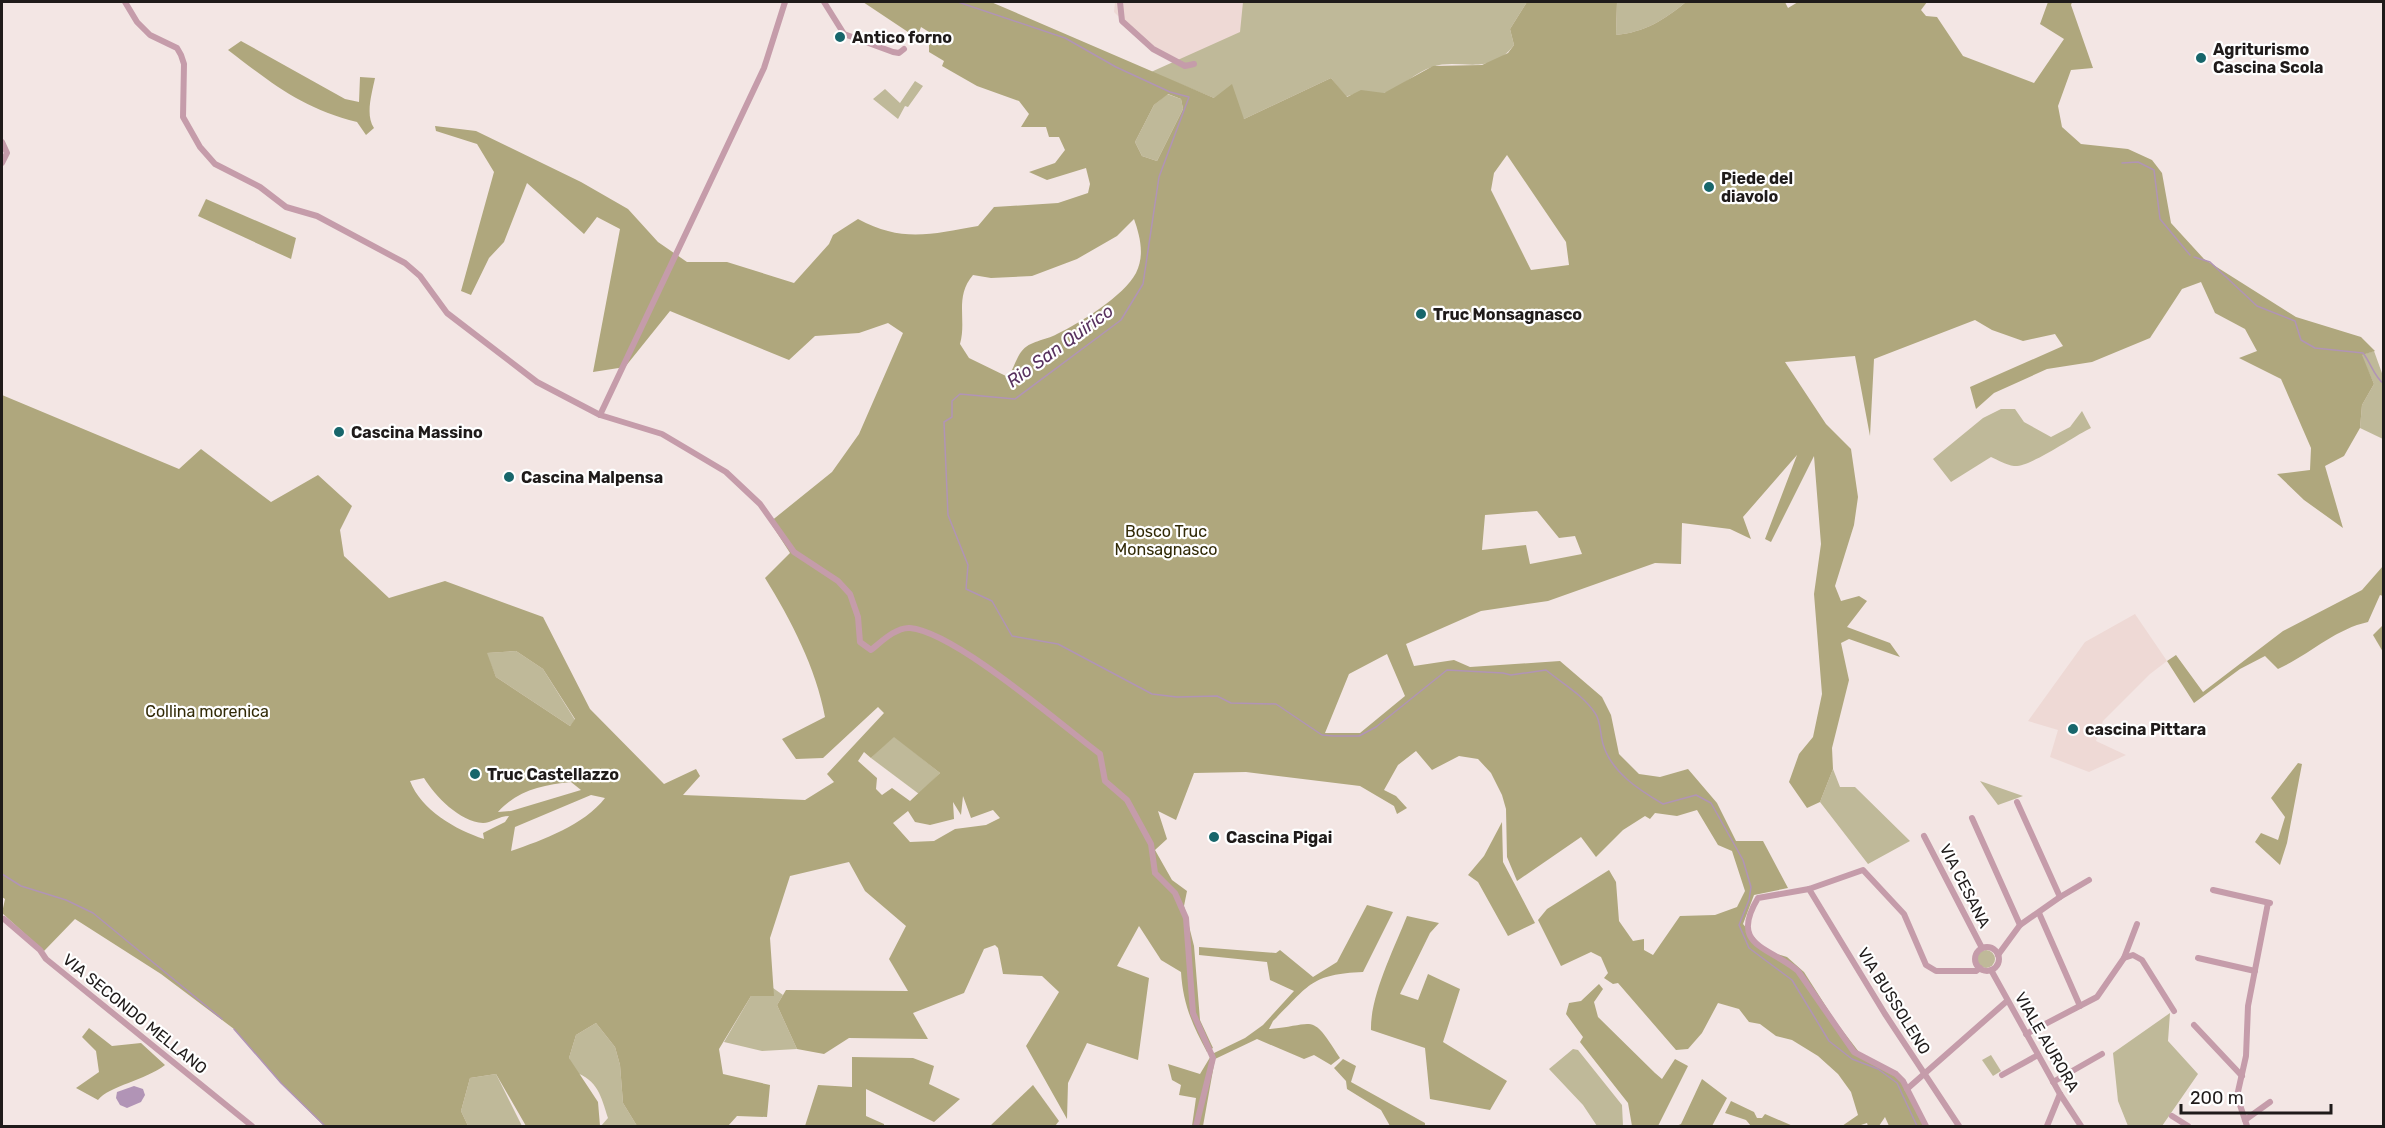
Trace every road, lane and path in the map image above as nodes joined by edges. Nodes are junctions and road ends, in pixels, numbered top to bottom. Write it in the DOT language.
graph roads {
  1 [pos="125,2"];
  2 [pos="785,2"];
  3 [pos="824,2"];
  4 [pos="1120,2"];
  5 [pos="904,49"];
  6 [pos="1194,64"];
  7 [pos="2,141"];
  8 [pos="2,163"];
  9 [pos="600,415"];
  10 [pos="2017,802"];
  11 [pos="1972,818"];
  12 [pos="1924,836"];
  13 [pos="2089,880"];
  14 [pos="1809,889"];
  15 [pos="2213,890"];
  16 [pos="2060,897"];
  17 [pos="2039,913"];
  18 [pos="4,919"];
  19 [pos="2020,924"];
  20 [pos="2137,924"];
  21 [pos="1982,948"];
  22 [pos="1998,955"];
  23 [pos="2124,958"];
  24 [pos="2198,958"];
  25 [pos="1980,968"];
  26 [pos="1991,970"];
  27 [pos="2255,971"];
  28 [pos="2007,1000"];
  29 [pos="2080,1006"];
  30 [pos="2174,1011"];
  31 [pos="2193,1025"];
  32 [pos="2026,1034"];
  33 [pos="2102,1054"];
  34 [pos="2038,1055"];
  35 [pos="1925,1074"];
  36 [pos="2002,1075"];
  37 [pos="2242,1076"];
  38 [pos="2053,1082"];
  39 [pos="1907,1089"];
  40 [pos="2060,1094"];
  41 [pos="2271,1102"];
  42 [pos="2172,1116"];
  43 [pos="2246,1123"];
  44 [pos="252,1126"];
  45 [pos="1196,1126"];
  46 [pos="1926,1126"];
  47 [pos="1959,1126"];
  48 [pos="2047,1126"];
  49 [pos="2081,1126"];
  50 [pos="2188,1126"];
  1 -- 9 [label="street"];
  2 -- 9 [label="street"];
  3 -- 5 [label="street"];
  4 -- 6 [label="street"];
  7 -- 8 [label="street"];
  9 -- 45 [label="street"];
  10 -- 16 [label="street"];
  11 -- 19 [label="street"];
  12 -- 21 [label="street, VIA CESANA"];
  13 -- 16 [label="street"];
  14 -- 25 [label="street"];
  14 -- 35 [label="street, VIA BUSSOLENO"];
  14 -- 39 [label="street"];
  15 -- 27 [label="street"];
  16 -- 17 [label="street"];
  17 -- 19 [label="street"];
  17 -- 29 [label="street"];
  18 -- 44 [label="street, VIA SECONDO MELLANO"];
  19 -- 22 [label="street"];
  20 -- 23 [label="street"];
  21 -- 22 [label="street"];
  21 -- 25 [label="street"];
  22 -- 26 [label="street"];
  23 -- 29 [label="street"];
  23 -- 30 [label="street"];
  24 -- 27 [label="street"];
  25 -- 26 [label="street"];
  26 -- 28 [label="street, VIALE AURORA"];
  27 -- 37 [label="street"];
  28 -- 32 [label="street, VIALE AURORA"];
  28 -- 35 [label="street"];
  29 -- 32 [label="street"];
  31 -- 37 [label="street"];
  32 -- 34 [label="street, VIALE AURORA"];
  33 -- 38 [label="street"];
  34 -- 36 [label="street"];
  34 -- 38 [label="street, VIALE AURORA"];
  35 -- 39 [label="street"];
  35 -- 47 [label="street, VIA BUSSOLENO"];
  37 -- 43 [label="street"];
  38 -- 40 [label="street, VIALE AURORA"];
  39 -- 46 [label="street"];
  40 -- 48 [label="street"];
  40 -- 49 [label="street, VIALE AURORA"];
  41 -- 43 [label="street"];
  42 -- 50 [label="street"];
}
